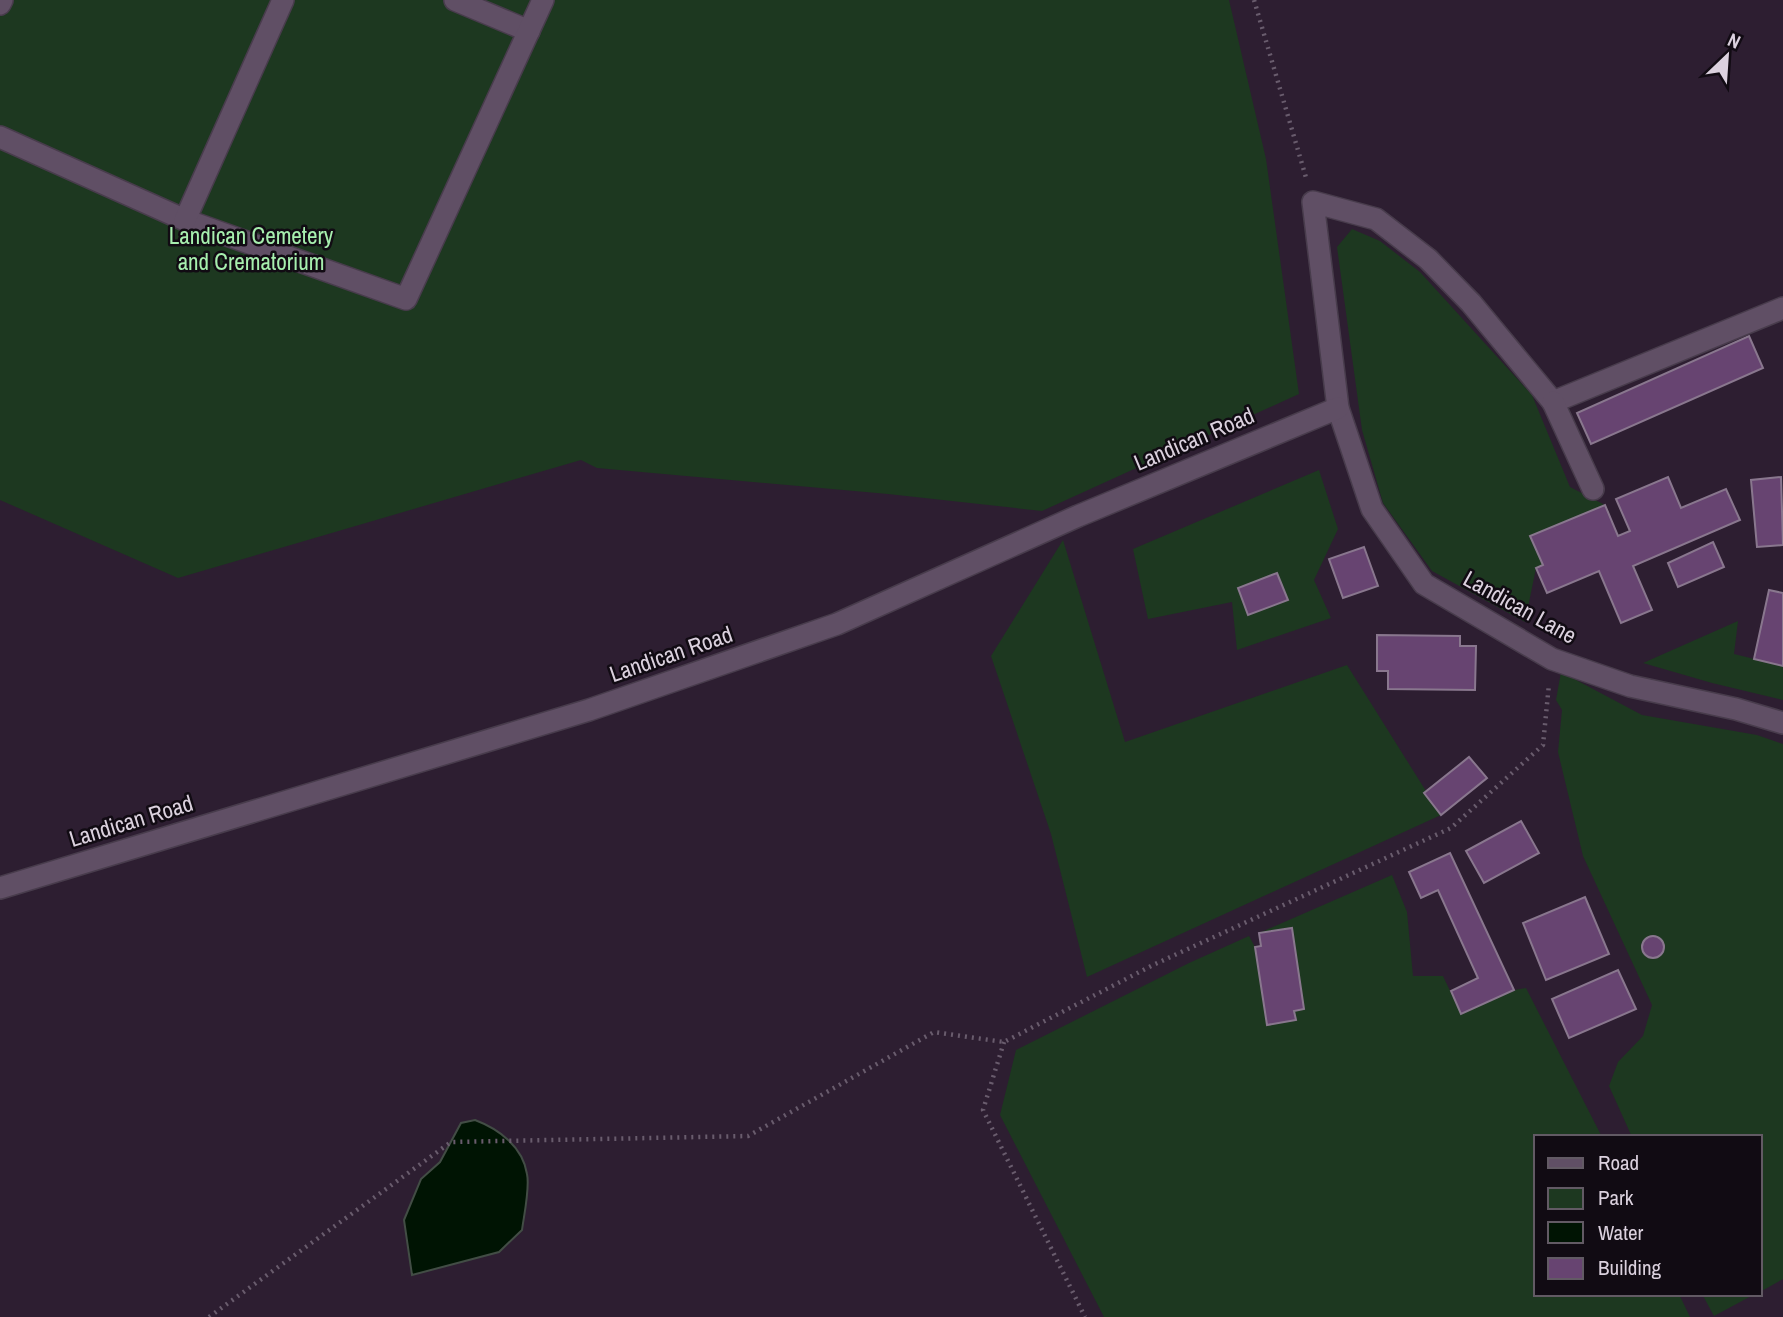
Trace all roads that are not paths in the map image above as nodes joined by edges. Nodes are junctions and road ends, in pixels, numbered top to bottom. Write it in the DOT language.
graph roads {
  1 [pos="283,0"];
  2 [pos="455,0"];
  3 [pos="543,0"];
  4 [pos="529,31"];
  5 [pos="0,137"];
  6 [pos="185,220"];
  7 [pos="1783,308"];
  8 [pos="1553,402"];
  9 [pos="1338,408"];
  10 [pos="1593,489"];
  11 [pos="1783,723"];
  12 [pos="0,888"];
  1 -- 6 [label="street"];
  2 -- 4 [label="street"];
  3 -- 4 [label="street"];
  4 -- 6 [label="street"];
  5 -- 6 [label="street"];
  7 -- 8 [label="street"];
  8 -- 9 [label="street, Landican Lane"];
  8 -- 10 [label="street"];
  9 -- 11 [label="street, Landican Lane"];
  9 -- 12 [label="street, Landican Road"];
}
